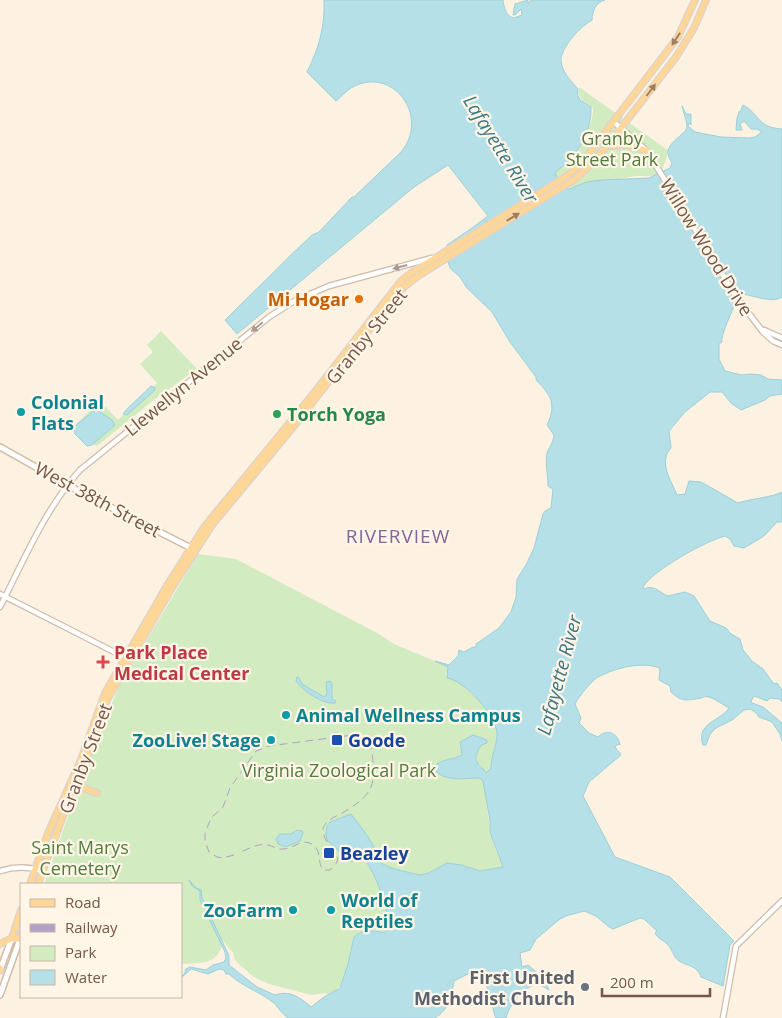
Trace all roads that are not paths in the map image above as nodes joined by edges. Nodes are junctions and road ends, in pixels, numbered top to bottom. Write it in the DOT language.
graph roads {
  1 [pos="695,0"];
  2 [pos="706,0"];
  3 [pos="614,122"];
  4 [pos="622,128"];
  5 [pos="608,146"];
  6 [pos="647,151"];
  7 [pos="577,172"];
  8 [pos="440,259"];
  9 [pos="761,329"];
  10 [pos="782,338"];
  11 [pos="782,345"];
  12 [pos="0,447"];
  13 [pos="67,484"];
  14 [pos="193,549"];
  15 [pos="3,596"];
  16 [pos="0,607"];
  17 [pos="127,659"];
  18 [pos="78,780"];
  19 [pos="97,793"];
  20 [pos="35,869"];
  21 [pos="0,870"];
  22 [pos="43,871"];
  23 [pos="30,883"];
  24 [pos="38,883"];
  25 [pos="782,900"];
  26 [pos="20,913"];
  27 [pos="20,936"];
  28 [pos="12,938"];
  29 [pos="0,944"];
  30 [pos="0,970"];
  31 [pos="0,995"];
  32 [pos="723,1018"];
  1 -- 3 [label="main road, Granby Street, one-way"];
  4 -- 2 [label="main road, Granby Street, one-way"];
  3 -- 4 [label="street, Willow Wood Drive"];
  3 -- 7 [label="main road, Granby Street"];
  4 -- 5 [label="main road, Granby Street"];
  4 -- 6 [label="street, Willow Wood Drive"];
  5 -- 6 [label="main road"];
  5 -- 7 [label="main road, Granby Street"];
  6 -- 9 [label="street, Willow Wood Drive"];
  7 -- 8 [label="main road, Granby Street"];
  8 -- 13 [label="street, Llewellyn Avenue, one-way"];
  8 -- 14 [label="main road, Granby Street"];
  9 -- 10 [label="street, Willow Wood Drive"];
  9 -- 11 [label="street, Willow Wood Drive"];
  12 -- 13 [label="main road, West 38th Street"];
  13 -- 14 [label="main road, West 38th Street"];
  13 -- 15 [label="street, Llewellyn Avenue"];
  14 -- 17 [label="main road, Granby Street"];
  15 -- 16 [label="street, Llewellyn Avenue"];
  15 -- 17 [label="street"];
  17 -- 18 [label="main road, Granby Street"];
  17 -- 20 [label="main road, Granby Street"];
  18 -- 19 [label="main road"];
  18 -- 22 [label="main road, Granby Street"];
  20 -- 21 [label="street"];
  20 -- 22 [label="street"];
  20 -- 23 [label="main road, Granby Street"];
  22 -- 24 [label="main road, Granby Street"];
  25 -- 32 [label="street"];
  26 -- 28 [label="main road"];
  27 -- 28 [label="main road"];
  27 -- 31 [label="main road"];
  28 -- 29 [label="main road"];
  28 -- 30 [label="main road"];
}
